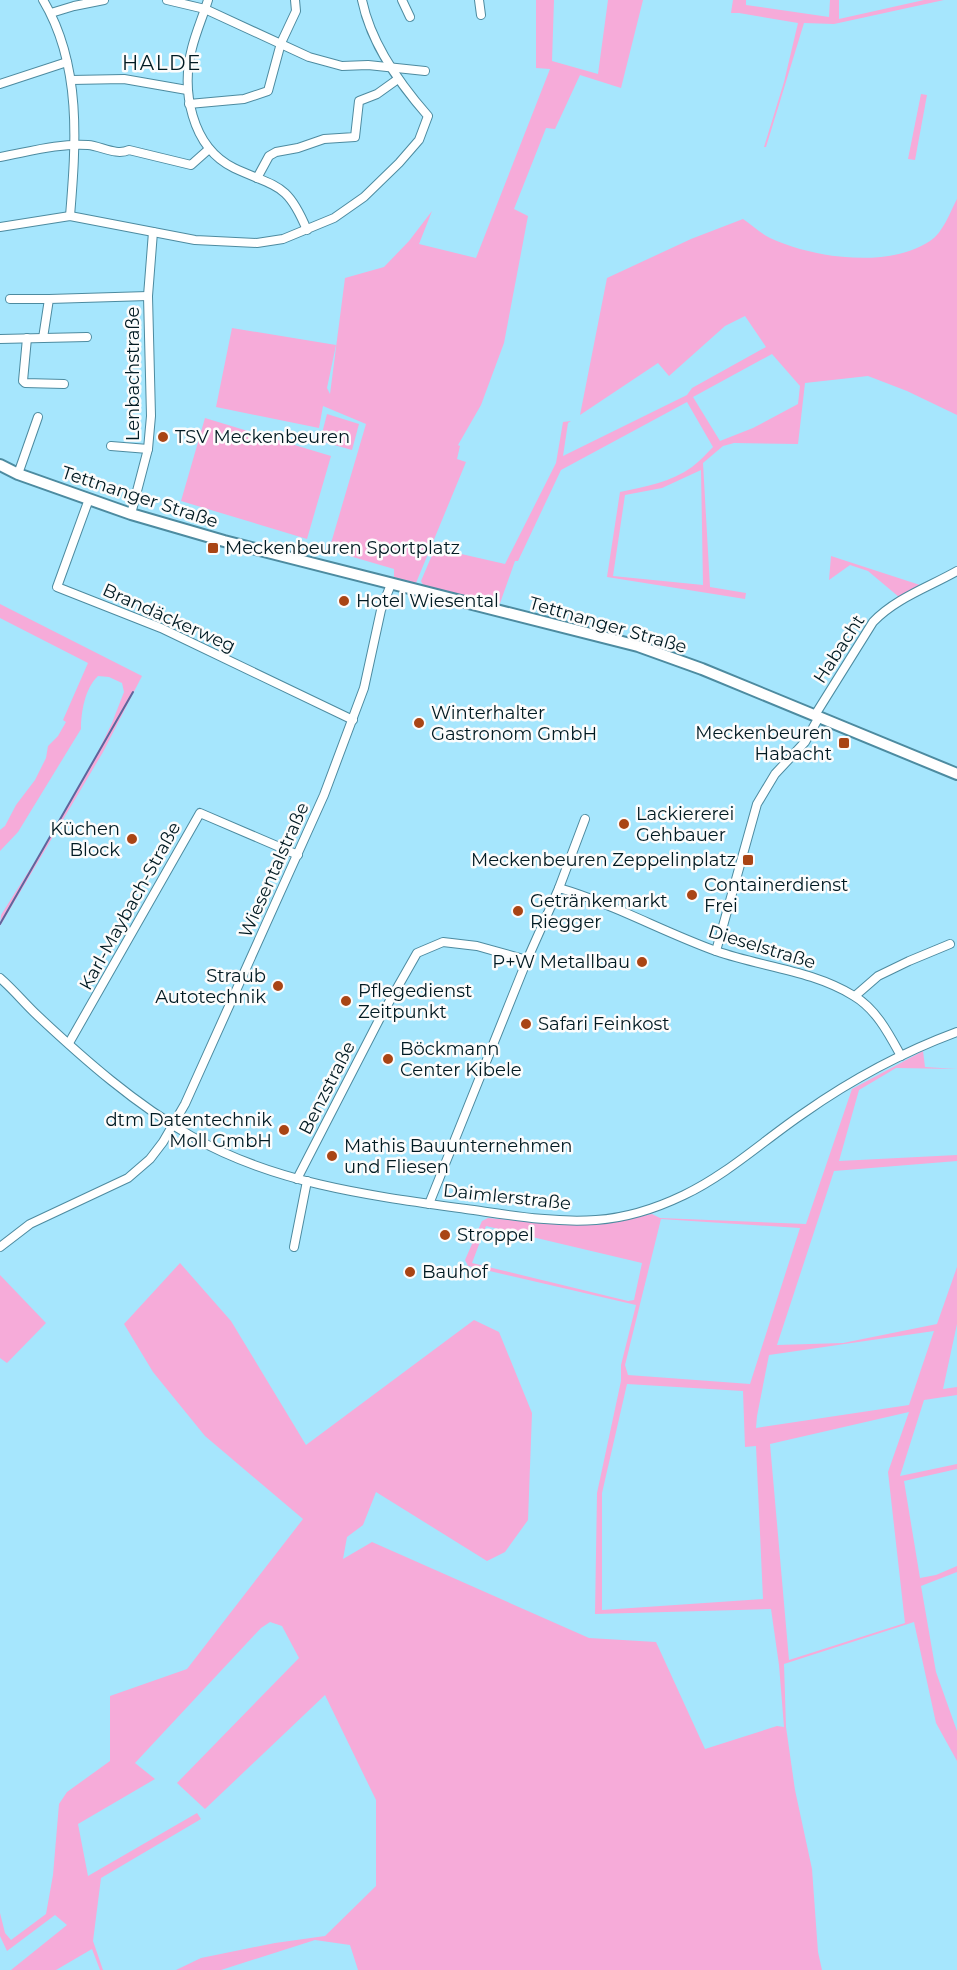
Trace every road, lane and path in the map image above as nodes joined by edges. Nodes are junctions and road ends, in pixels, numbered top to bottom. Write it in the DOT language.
graph roads {
  1 [pos="43,0"];
  2 [pos="104,0"];
  3 [pos="167,0"];
  4 [pos="208,0"];
  5 [pos="295,0"];
  6 [pos="362,0"];
  7 [pos="402,0"];
  8 [pos="478,0"];
  9 [pos="205,9"];
  10 [pos="51,13"];
  11 [pos="481,15"];
  12 [pos="410,17"];
  13 [pos="281,43"];
  14 [pos="67,62"];
  15 [pos="392,69"];
  16 [pos="425,71"];
  17 [pos="398,79"];
  18 [pos="71,80"];
  19 [pos="0,84"];
  20 [pos="187,90"];
  21 [pos="189,104"];
  22 [pos="76,145"];
  23 [pos="209,149"];
  24 [pos="0,157"];
  25 [pos="257,178"];
  26 [pos="70,216"];
  27 [pos="0,226"];
  28 [pos="307,230"];
  29 [pos="153,232"];
  30 [pos="148,296"];
  31 [pos="10,299"];
  32 [pos="49,299"];
  33 [pos="87,337"];
  34 [pos="27,338"];
  35 [pos="43,338"];
  36 [pos="0,339"];
  37 [pos="64,384"];
  38 [pos="38,417"];
  39 [pos="111,446"];
  40 [pos="148,449"];
  41 [pos="0,465"];
  42 [pos="18,474"];
  43 [pos="89,499"];
  44 [pos="131,514"];
  45 [pos="957,571"];
  46 [pos="391,584"];
  47 [pos="817,716"];
  48 [pos="353,720"];
  49 [pos="957,774"];
  50 [pos="585,819"];
  51 [pos="298,855"];
  52 [pos="559,888"];
  53 [pos="950,944"];
  54 [pos="716,951"];
  55 [pos="526,960"];
  56 [pos="0,978"];
  57 [pos="855,996"];
  58 [pos="957,1032"];
  59 [pos="69,1043"];
  60 [pos="901,1056"];
  61 [pos="173,1125"];
  62 [pos="297,1179"];
  63 [pos="307,1181"];
  64 [pos="429,1204"];
  65 [pos="0,1247"];
  66 [pos="294,1247"];
  1 -- 10 [label="street"];
  2 -- 10 [label="street"];
  3 -- 9 [label="street"];
  4 -- 9 [label="street"];
  5 -- 13 [label="street"];
  6 -- 15 [label="street"];
  7 -- 12 [label="street"];
  8 -- 11 [label="street"];
  9 -- 13 [label="street"];
  9 -- 20 [label="street"];
  10 -- 14 [label="street"];
  13 -- 15 [label="street"];
  13 -- 21 [label="street"];
  14 -- 18 [label="street"];
  14 -- 19 [label="street"];
  15 -- 16 [label="street"];
  15 -- 17 [label="street"];
  17 -- 25 [label="street"];
  17 -- 28 [label="street"];
  18 -- 20 [label="street"];
  18 -- 22 [label="street"];
  20 -- 21 [label="street"];
  21 -- 23 [label="street"];
  22 -- 23 [label="street"];
  22 -- 24 [label="street"];
  22 -- 26 [label="street"];
  23 -- 25 [label="street"];
  25 -- 28 [label="street"];
  26 -- 27 [label="street"];
  26 -- 29 [label="street"];
  28 -- 29 [label="street"];
  29 -- 30 [label="street, Lenbachstraße"];
  30 -- 32 [label="street"];
  30 -- 40 [label="street, Lenbachstraße"];
  31 -- 32 [label="street"];
  32 -- 35 [label="street"];
  33 -- 35 [label="street"];
  34 -- 35 [label="street"];
  34 -- 36 [label="street"];
  34 -- 37 [label="street"];
  38 -- 42 [label="street"];
  39 -- 40 [label="street"];
  40 -- 44 [label="street, Lenbachstraße"];
  41 -- 42 [label="main road, Tettnanger Straße"];
  42 -- 43 [label="main road, Tettnanger Straße"];
  43 -- 44 [label="main road, Tettnanger Straße"];
  43 -- 48 [label="street, Brandäckerweg"];
  44 -- 46 [label="main road, Tettnanger Straße"];
  45 -- 47 [label="street, Habacht"];
  46 -- 47 [label="main road, Tettnanger Straße"];
  46 -- 48 [label="street, Wiesentalstraße"];
  47 -- 49 [label="main road, Tettnanger Straße"];
  47 -- 54 [label="street, Habacht"];
  48 -- 51 [label="street, Wiesentalstraße"];
  50 -- 52 [label="street"];
  51 -- 59 [label="street, Karl-Maybach-Straße"];
  51 -- 61 [label="street, Wiesentalstraße"];
  52 -- 54 [label="street, Dieselstraße"];
  52 -- 55 [label="street"];
  53 -- 57 [label="street"];
  54 -- 57 [label="street, Dieselstraße"];
  55 -- 62 [label="street, Benzstraße"];
  55 -- 64 [label="street"];
  56 -- 59 [label="street, Daimlerstraße"];
  57 -- 60 [label="street, Dieselstraße"];
  58 -- 60 [label="street, Daimlerstraße"];
  59 -- 61 [label="street, Daimlerstraße"];
  60 -- 64 [label="street, Daimlerstraße"];
  61 -- 62 [label="street, Daimlerstraße"];
  61 -- 65 [label="street, Wiesentalstraße"];
  62 -- 63 [label="street, Daimlerstraße"];
  63 -- 64 [label="street, Daimlerstraße"];
  63 -- 66 [label="street"];
}
